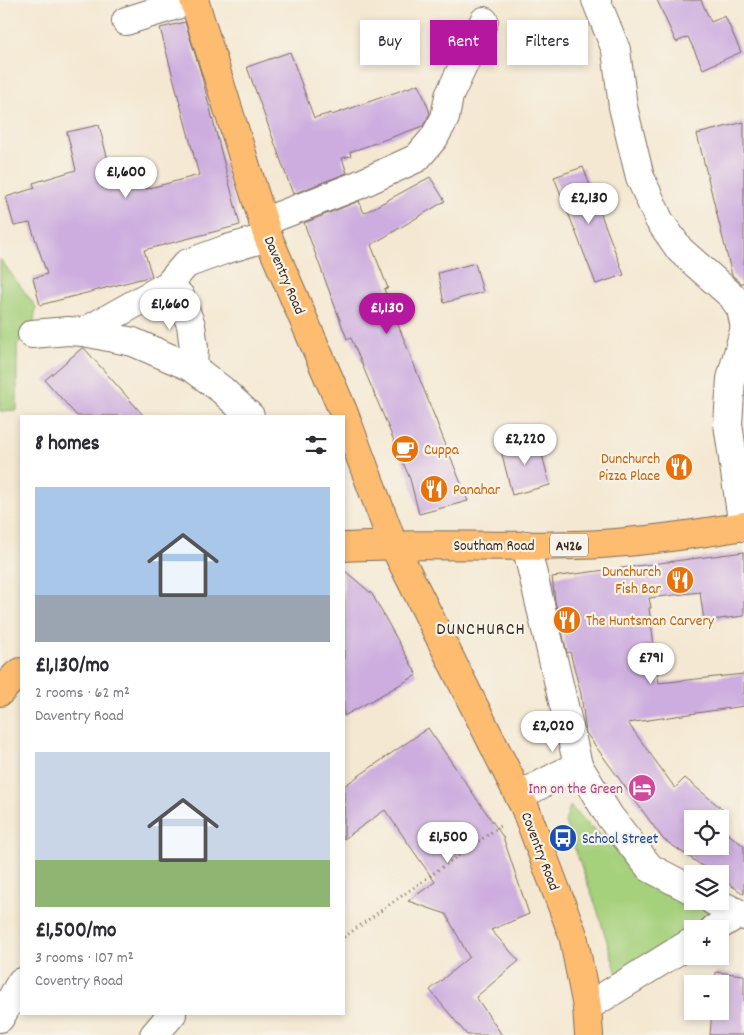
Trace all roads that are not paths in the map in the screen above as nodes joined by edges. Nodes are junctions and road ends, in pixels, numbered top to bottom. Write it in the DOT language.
graph roads {
  1 [pos="193,0"];
  2 [pos="596,0"];
  3 [pos="126,21"];
  4 [pos="463,65"];
  5 [pos="265,229"];
  6 [pos="168,285"];
  7 [pos="744,323"];
  8 [pos="744,331"];
  9 [pos="84,332"];
  10 [pos="32,334"];
  11 [pos="193,368"];
  12 [pos="338,414"];
  13 [pos="249,415"];
  14 [pos="345,431"];
  15 [pos="744,526"];
  16 [pos="393,544"];
  17 [pos="526,545"];
  18 [pos="345,547"];
  19 [pos="20,673"];
  20 [pos="0,692"];
  21 [pos="578,765"];
  22 [pos="522,802"];
  23 [pos="684,886"];
  24 [pos="729,909"];
  25 [pos="741,915"];
  26 [pos="729,921"];
  27 [pos="684,947"];
  28 [pos="20,984"];
  29 [pos="587,1007"];
  30 [pos="171,1015"];
  31 [pos="0,1018"];
  32 [pos="154,1035"];
  33 [pos="590,1035"];
  1 -- 3 [label="street"];
  1 -- 5 [label="main road, Daventry Road"];
  2 -- 7 [label="street"];
  4 -- 5 [label="street"];
  5 -- 6 [label="street"];
  5 -- 12 [label="main road, Daventry Road"];
  6 -- 9 [label="street"];
  6 -- 11 [label="street"];
  8 -- 15 [label="street"];
  9 -- 10 [label="street"];
  9 -- 11 [label="street"];
  11 -- 13 [label="street"];
  14 -- 16 [label="main road, Daventry Road"];
  15 -- 17 [label="main road, Southam Road / A426"];
  16 -- 17 [label="main road, Southam Road / A426"];
  16 -- 18 [label="main road, A426"];
  16 -- 22 [label="main road, Coventry Road"];
  17 -- 21 [label="street"];
  19 -- 20 [label="main road"];
  21 -- 22 [label="street"];
  21 -- 23 [label="street"];
  22 -- 29 [label="main road, Coventry Road"];
  24 -- 25 [label="street"];
  25 -- 26 [label="street"];
  27 -- 29 [label="street"];
  28 -- 31 [label="street"];
  29 -- 33 [label="main road, Coventry Road"];
  30 -- 32 [label="street"];
}
